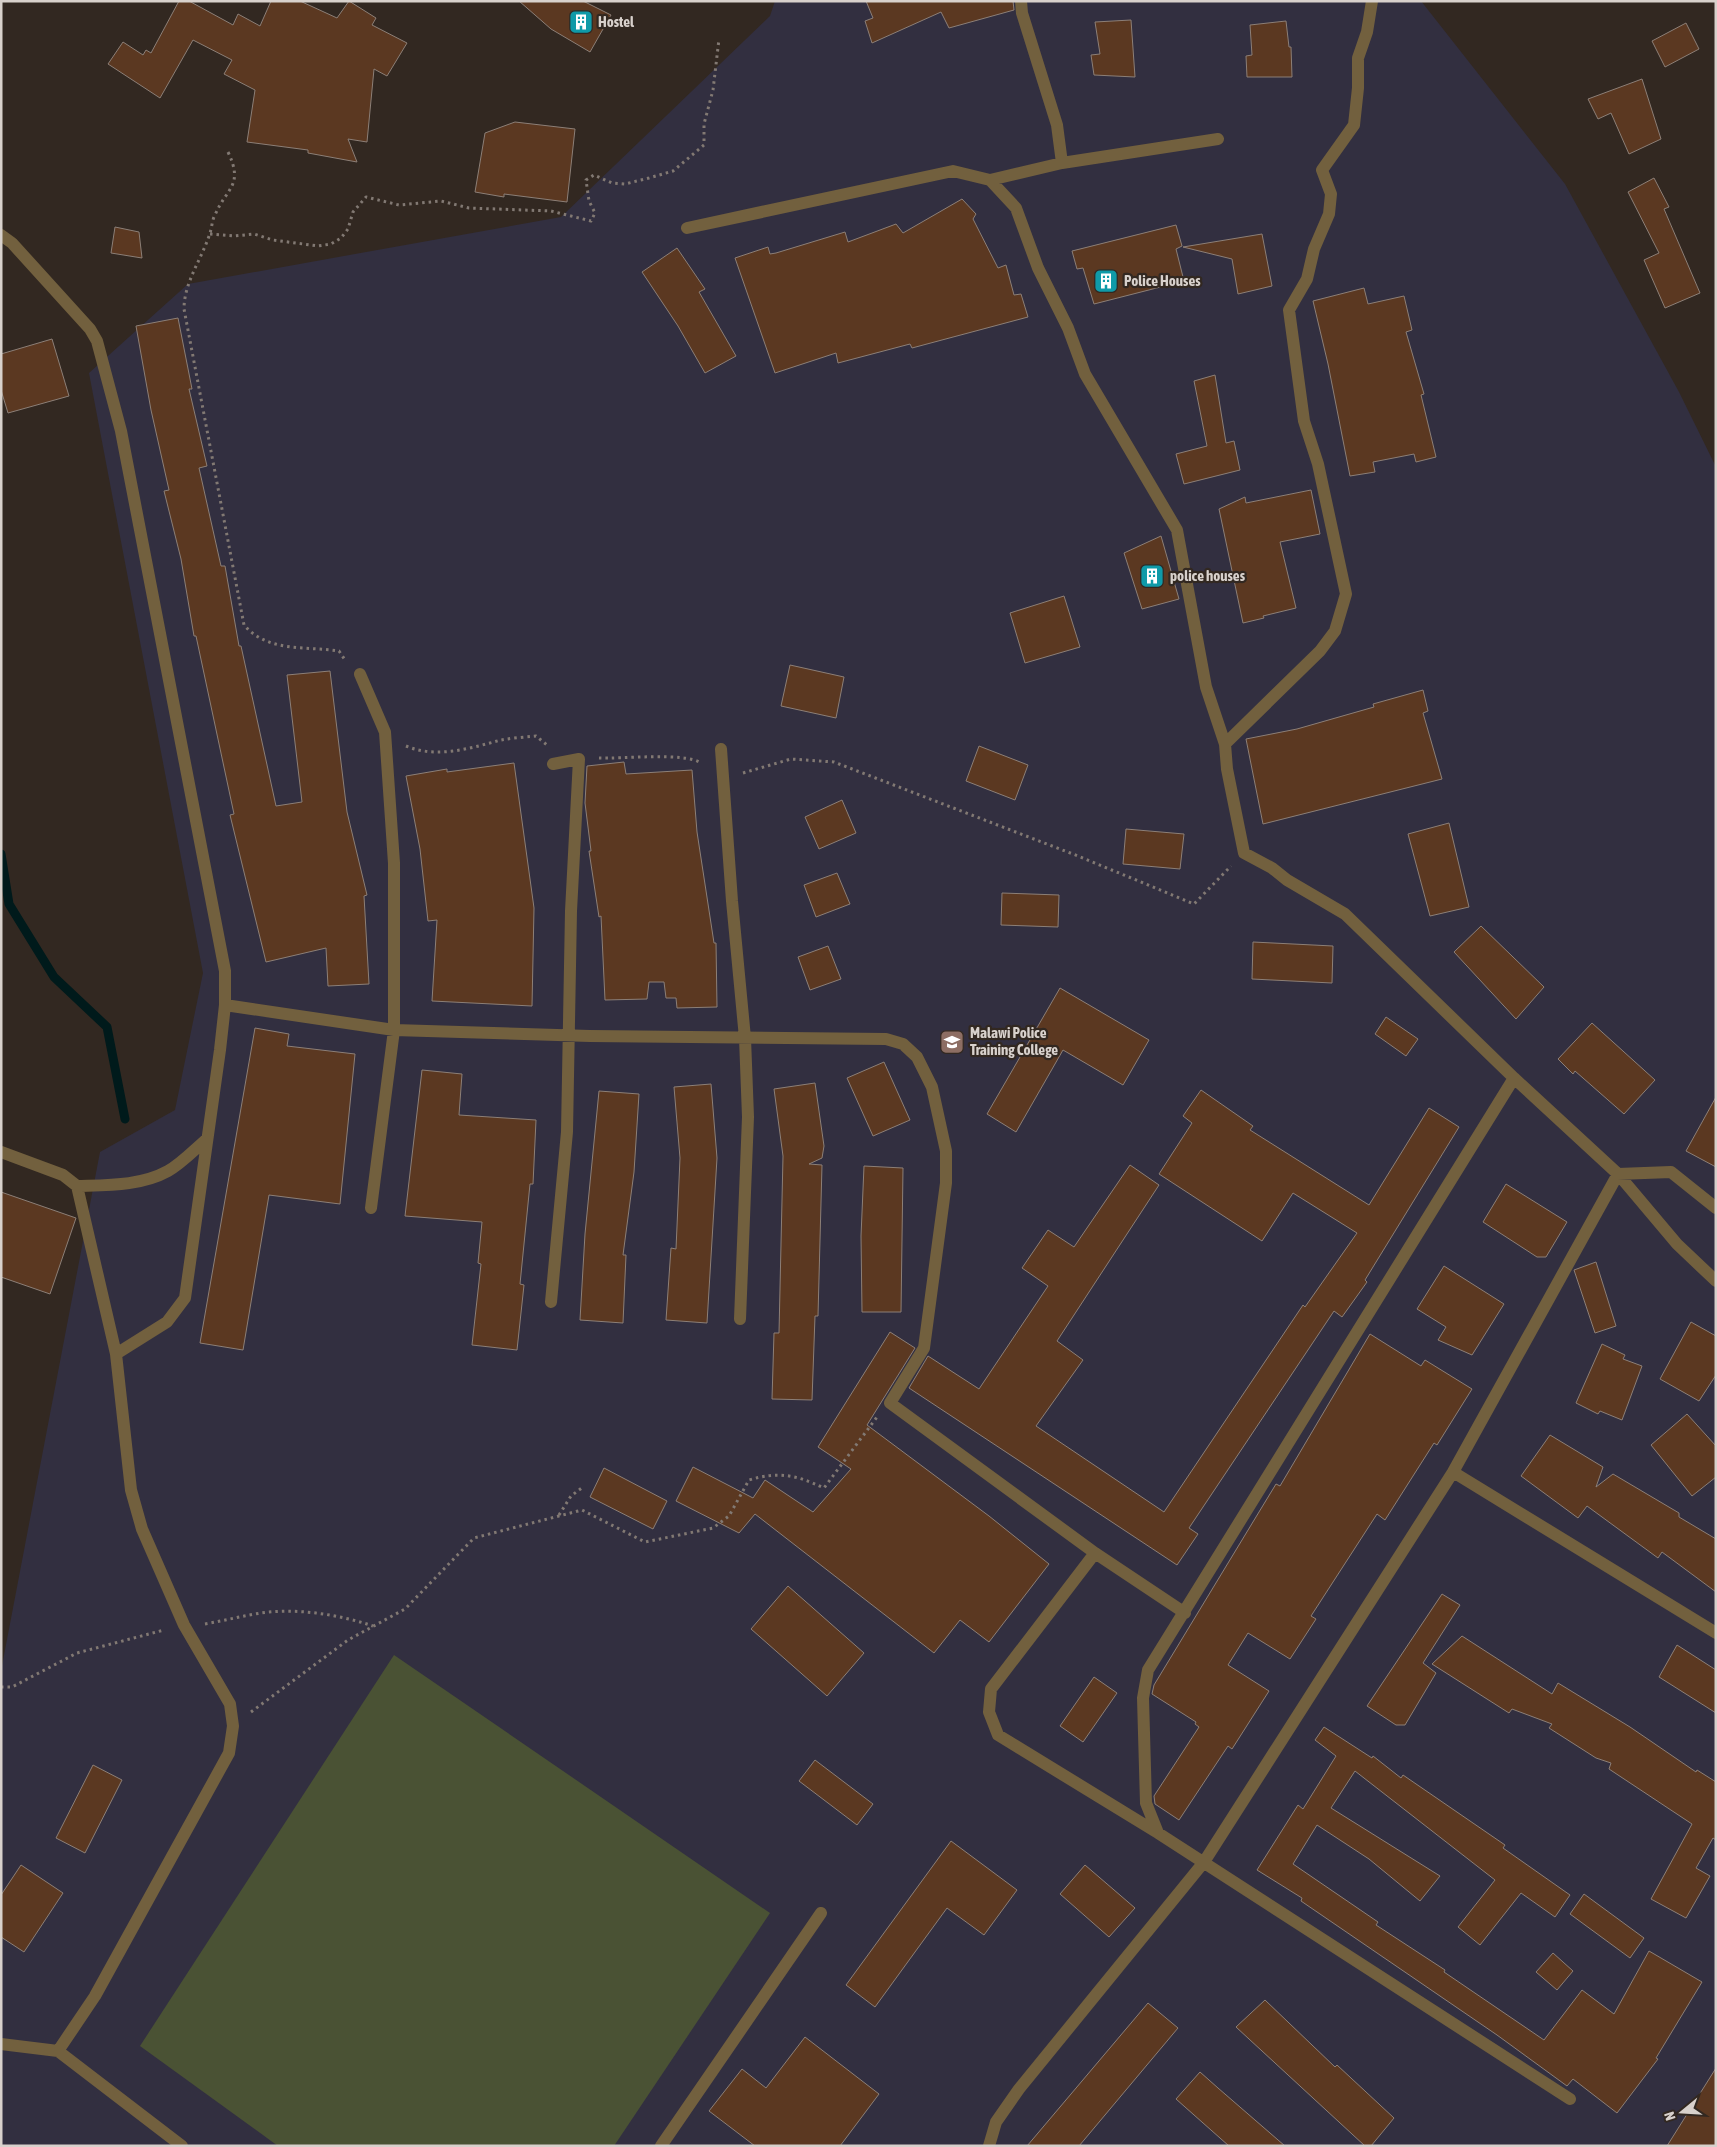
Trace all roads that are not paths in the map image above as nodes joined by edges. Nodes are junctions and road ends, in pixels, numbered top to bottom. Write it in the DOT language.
graph roads {
  1 [pos="1021,1"];
  2 [pos="1372,1"];
  3 [pos="1218,139"];
  4 [pos="1062,163"];
  5 [pos="990,180"];
  6 [pos="687,228"];
  7 [pos="1,235"];
  8 [pos="360,674"];
  9 [pos="1225,744"];
  10 [pos="722,749"];
  11 [pos="553,764"];
  12 [pos="225,1005"];
  13 [pos="394,1030"];
  14 [pos="568,1035"];
  15 [pos="745,1038"];
  16 [pos="1514,1078"];
  17 [pos="207,1139"];
  18 [pos="1,1152"];
  19 [pos="1618,1174"];
  20 [pos="78,1186"];
  21 [pos="372,1208"];
  22 [pos="1716,1208"];
  23 [pos="1716,1281"];
  24 [pos="551,1302"];
  25 [pos="740,1319"];
  26 [pos="116,1354"];
  27 [pos="1453,1472"];
  28 [pos="1095,1553"];
  29 [pos="1185,1613"];
  30 [pos="1716,1633"];
  31 [pos="1158,1833"];
  32 [pos="1204,1862"];
  33 [pos="821,1913"];
  34 [pos="1,2044"];
  35 [pos="58,2051"];
  36 [pos="1570,2099"];
  37 [pos="182,2146"];
  38 [pos="662,2146"];
  39 [pos="989,2146"];
  1 -- 4 [label="street"];
  2 -- 9 [label="street"];
  3 -- 4 [label="street"];
  4 -- 5 [label="street"];
  5 -- 6 [label="street"];
  5 -- 9 [label="street"];
  7 -- 12 [label="street"];
  8 -- 13 [label="street"];
  9 -- 16 [label="street"];
  10 -- 15 [label="street"];
  11 -- 14 [label="street"];
  12 -- 13 [label="street"];
  12 -- 17 [label="street"];
  13 -- 14 [label="street"];
  13 -- 21 [label="street"];
  14 -- 15 [label="street"];
  14 -- 24 [label="street"];
  15 -- 25 [label="street"];
  15 -- 28 [label="street"];
  16 -- 19 [label="street"];
  16 -- 29 [label="street"];
  17 -- 20 [label="street"];
  17 -- 26 [label="street"];
  18 -- 20 [label="street"];
  19 -- 22 [label="street"];
  19 -- 23 [label="street"];
  19 -- 27 [label="street"];
  20 -- 26 [label="street"];
  26 -- 35 [label="street"];
  27 -- 30 [label="street"];
  27 -- 32 [label="street"];
  28 -- 29 [label="street"];
  28 -- 31 [label="street"];
  29 -- 31 [label="street"];
  31 -- 32 [label="street"];
  32 -- 36 [label="street"];
  32 -- 39 [label="street"];
  33 -- 38 [label="street"];
  34 -- 35 [label="street"];
  35 -- 37 [label="street"];
}
